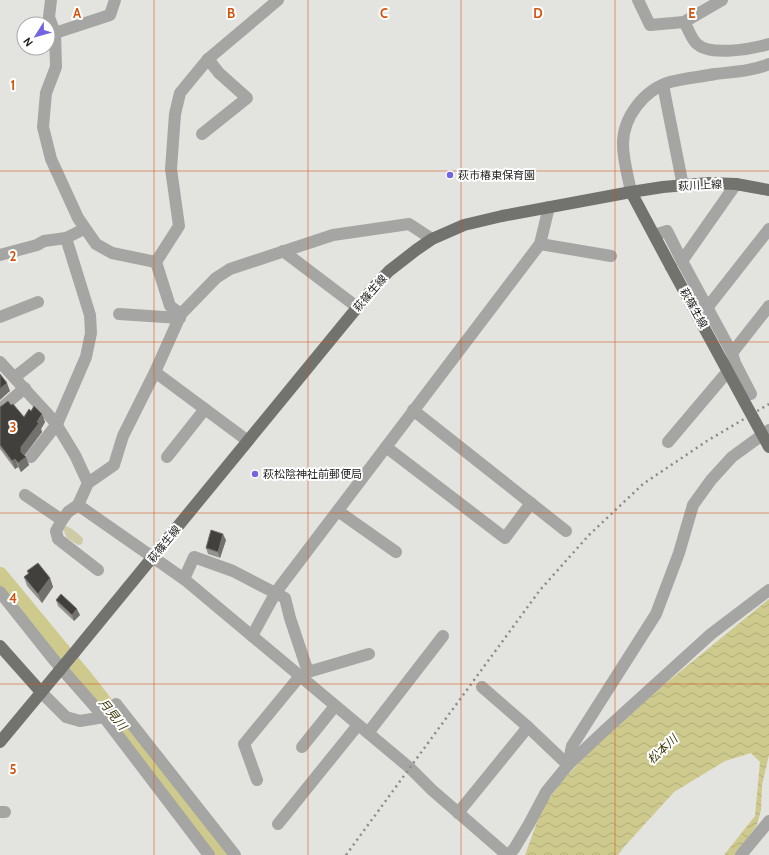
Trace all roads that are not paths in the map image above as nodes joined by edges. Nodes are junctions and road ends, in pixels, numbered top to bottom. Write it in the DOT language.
graph roads {
  1 [pos="51,0"];
  2 [pos="116,0"];
  3 [pos="278,0"];
  4 [pos="638,0"];
  5 [pos="722,0"];
  6 [pos="49,16"];
  7 [pos="684,22"];
  8 [pos="56,33"];
  9 [pos="769,44"];
  10 [pos="56,56"];
  11 [pos="208,59"];
  12 [pos="769,64"];
  13 [pos="663,85"];
  14 [pos="202,134"];
  15 [pos="736,184"];
  16 [pos="683,186"];
  17 [pos="769,190"];
  18 [pos="631,192"];
  19 [pos="549,207"];
  20 [pos="769,229"];
  21 [pos="86,235"];
  22 [pos="66,238"];
  23 [pos="432,239"];
  24 [pos="540,244"];
  25 [pos="283,251"];
  26 [pos="0,255"];
  27 [pos="610,256"];
  28 [pos="156,262"];
  29 [pos="676,264"];
  30 [pos="38,302"];
  31 [pos="769,306"];
  32 [pos="358,307"];
  33 [pos="707,308"];
  34 [pos="119,314"];
  35 [pos="180,316"];
  36 [pos="0,317"];
  37 [pos="39,358"];
  38 [pos="733,358"];
  39 [pos="0,362"];
  40 [pos="155,372"];
  41 [pos="14,377"];
  42 [pos="25,388"];
  43 [pos="751,394"];
  44 [pos="205,408"];
  45 [pos="0,409"];
  46 [pos="414,410"];
  47 [pos="57,424"];
  48 [pos="769,430"];
  49 [pos="248,441"];
  50 [pos="668,442"];
  51 [pos="386,447"];
  52 [pos="769,447"];
  53 [pos="31,457"];
  54 [pos="167,457"];
  55 [pos="88,483"];
  56 [pos="25,495"];
  57 [pos="531,504"];
  58 [pos="78,505"];
  59 [pos="338,511"];
  60 [pos="62,520"];
  61 [pos="566,531"];
  62 [pos="396,552"];
  63 [pos="154,557"];
  64 [pos="98,570"];
  65 [pos="184,579"];
  66 [pos="769,590"];
  67 [pos="0,592"];
  68 [pos="276,592"];
  69 [pos="252,636"];
  70 [pos="443,636"];
  71 [pos="0,646"];
  72 [pos="369,654"];
  73 [pos="304,674"];
  74 [pos="482,687"];
  75 [pos="41,692"];
  76 [pos="335,706"];
  77 [pos="104,717"];
  78 [pos="358,725"];
  79 [pos="528,727"];
  80 [pos="368,733"];
  81 [pos="0,742"];
  82 [pos="302,747"];
  83 [pos="568,765"];
  84 [pos="257,780"];
  85 [pos="458,812"];
  86 [pos="769,821"];
  87 [pos="278,824"];
  88 [pos="208,855"];
  89 [pos="235,855"];
  90 [pos="508,855"];
  91 [pos="741,855"];
  1 -- 6 [label="street"];
  2 -- 8 [label="street"];
  3 -- 11 [label="street"];
  4 -- 7 [label="street"];
  5 -- 7 [label="street"];
  7 -- 9 [label="street"];
  10 -- 21 [label="street"];
  11 -- 14 [label="street"];
  11 -- 28 [label="street"];
  12 -- 13 [label="street"];
  13 -- 16 [label="street"];
  13 -- 18 [label="street"];
  15 -- 16 [label="main road, 萩川上線"];
  15 -- 17 [label="main road, 萩川上線"];
  15 -- 29 [label="street"];
  16 -- 18 [label="main road, 萩川上線"];
  18 -- 19 [label="main road, 萩篠生線"];
  18 -- 29 [label="main road, 萩篠生線"];
  19 -- 23 [label="main road, 萩篠生線"];
  19 -- 24 [label="street"];
  20 -- 33 [label="street"];
  21 -- 22 [label="street"];
  21 -- 28 [label="street"];
  22 -- 26 [label="street"];
  22 -- 47 [label="street"];
  23 -- 25 [label="street"];
  23 -- 32 [label="main road, 萩篠生線"];
  24 -- 27 [label="street"];
  24 -- 46 [label="street"];
  25 -- 32 [label="street"];
  25 -- 35 [label="street"];
  28 -- 35 [label="street"];
  29 -- 33 [label="street"];
  29 -- 52 [label="main road, 萩篠生線, bridge"];
  30 -- 36 [label="street"];
  31 -- 38 [label="street"];
  32 -- 49 [label="main road, 萩篠生線"];
  33 -- 38 [label="street"];
  34 -- 35 [label="street"];
  35 -- 40 [label="street"];
  37 -- 41 [label="street"];
  38 -- 43 [label="street"];
  38 -- 50 [label="street"];
  39 -- 41 [label="street"];
  40 -- 44 [label="street"];
  40 -- 55 [label="street"];
  41 -- 42 [label="street"];
  42 -- 45 [label="street"];
  42 -- 47 [label="street"];
  44 -- 49 [label="street"];
  44 -- 54 [label="street"];
  46 -- 51 [label="street"];
  46 -- 57 [label="street"];
  47 -- 53 [label="street"];
  47 -- 55 [label="street"];
  48 -- 83 [label="street"];
  49 -- 63 [label="main road, 萩篠生線"];
  51 -- 57 [label="street"];
  51 -- 59 [label="street"];
  55 -- 58 [label="street"];
  56 -- 60 [label="street"];
  57 -- 61 [label="street"];
  58 -- 60 [label="street"];
  58 -- 63 [label="street"];
  59 -- 62 [label="street"];
  59 -- 68 [label="street"];
  60 -- 64 [label="street"];
  63 -- 65 [label="street"];
  63 -- 75 [label="main road, 萩篠生線, bridge"];
  65 -- 68 [label="street"];
  65 -- 69 [label="street"];
  66 -- 83 [label="street"];
  67 -- 77 [label="street"];
  68 -- 69 [label="street"];
  68 -- 73 [label="street"];
  69 -- 73 [label="street"];
  70 -- 80 [label="street"];
  71 -- 75 [label="main road"];
  72 -- 73 [label="street"];
  73 -- 76 [label="street"];
  73 -- 84 [label="street"];
  74 -- 79 [label="street"];
  75 -- 77 [label="street"];
  75 -- 81 [label="main road"];
  76 -- 78 [label="street"];
  76 -- 82 [label="street"];
  77 -- 88 [label="street"];
  77 -- 89 [label="street"];
  78 -- 80 [label="street"];
  78 -- 87 [label="street"];
  79 -- 83 [label="street"];
  79 -- 85 [label="street"];
  80 -- 85 [label="street"];
  83 -- 90 [label="street"];
  85 -- 90 [label="street"];
  86 -- 91 [label="street"];
}
